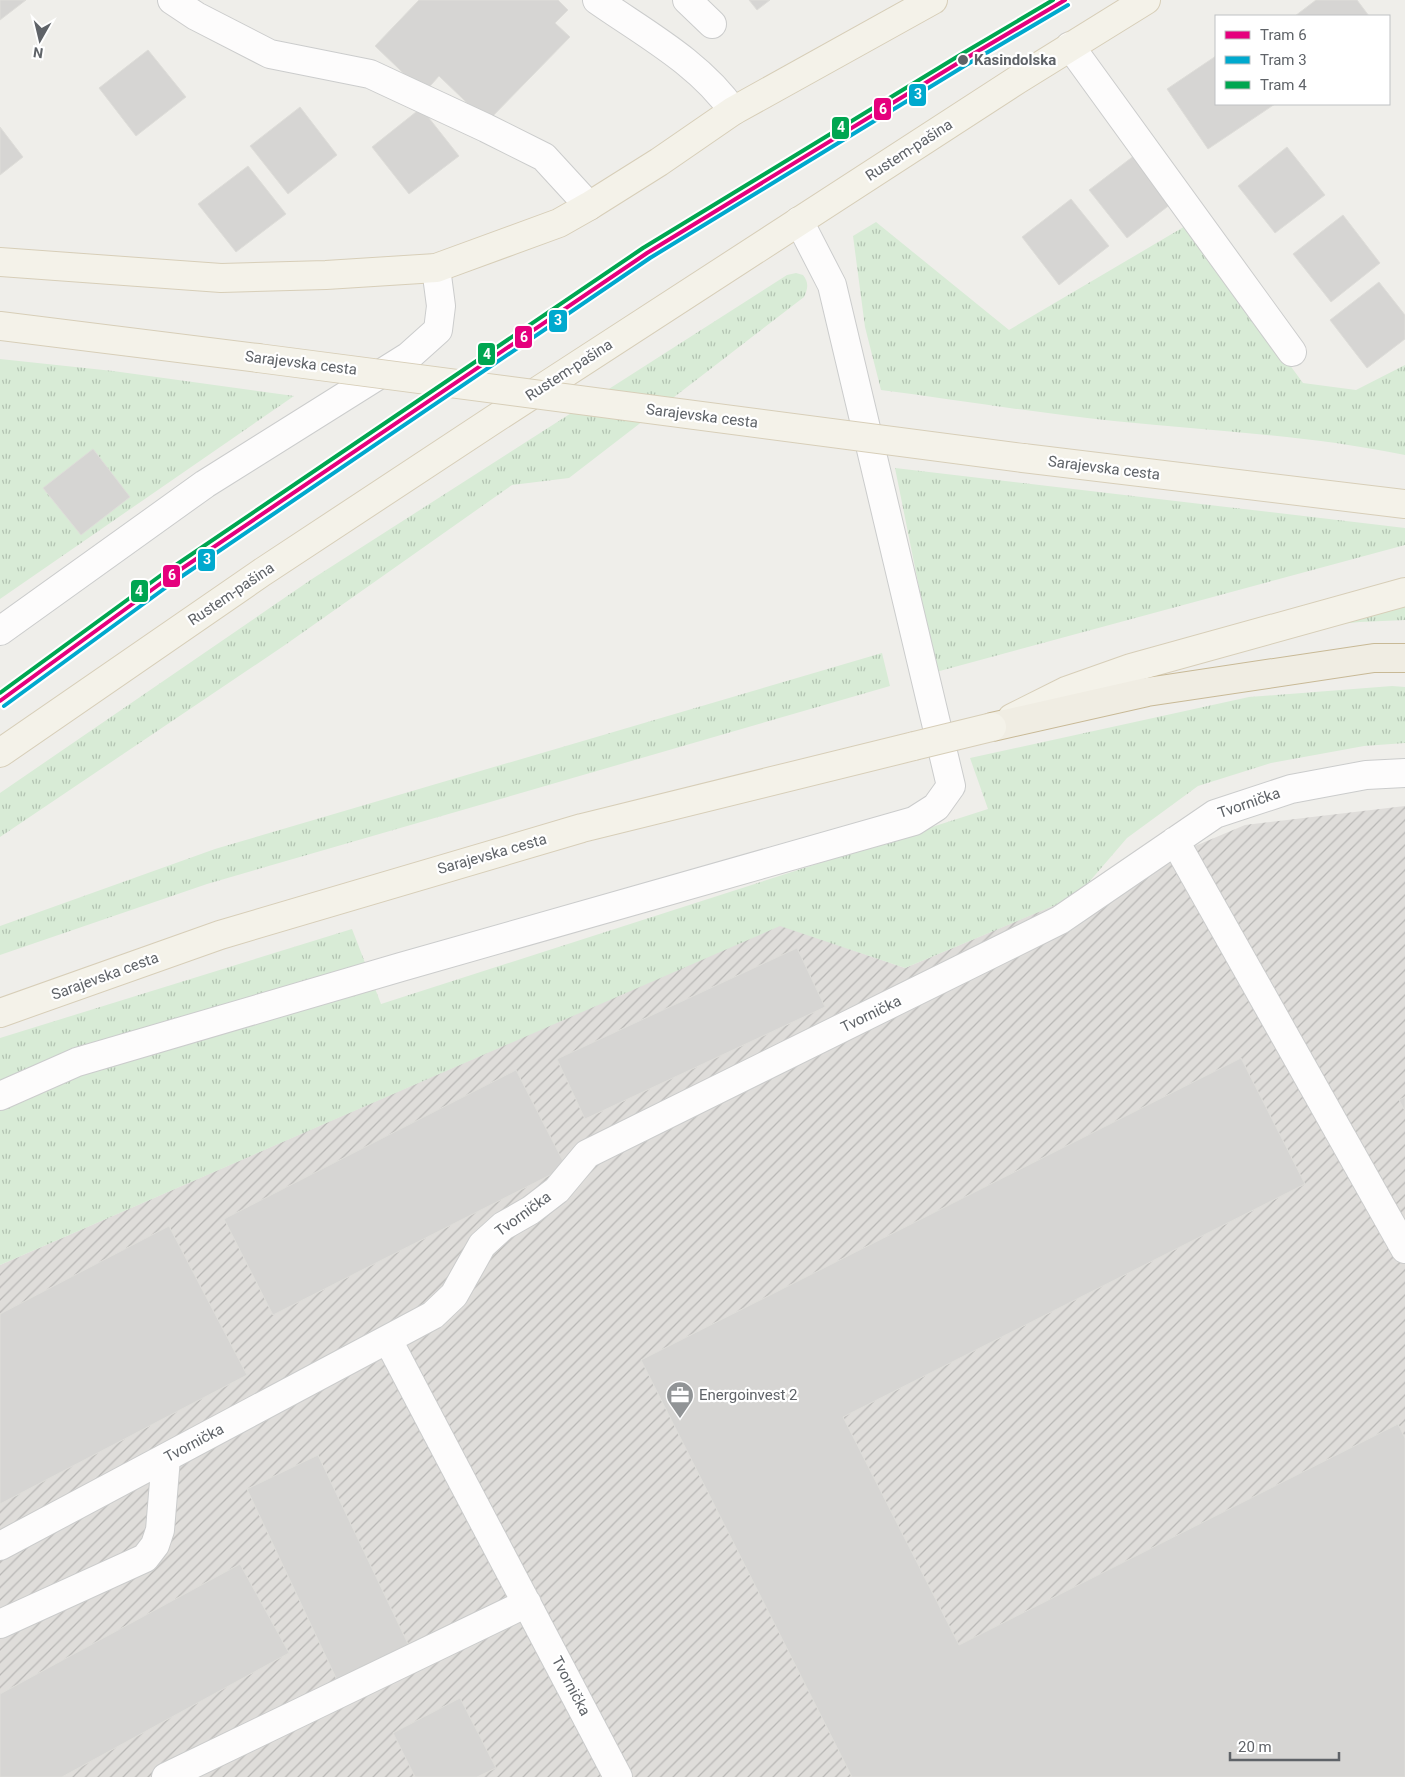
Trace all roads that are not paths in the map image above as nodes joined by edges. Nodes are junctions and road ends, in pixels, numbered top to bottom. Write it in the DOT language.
graph roads {
  1 [pos="172,0"];
  2 [pos="687,0"];
  3 [pos="933,0"];
  4 [pos="1146,0"];
  5 [pos="615,5"];
  6 [pos="712,24"];
  7 [pos="1070,46"];
  8 [pos="733,111"];
  9 [pos="590,206"];
  10 [pos="799,221"];
  11 [pos="0,262"];
  12 [pos="436,268"];
  13 [pos="0,326"];
  14 [pos="1292,352"];
  15 [pos="1405,504"];
  16 [pos="1405,592"];
  17 [pos="0,631"];
  18 [pos="1405,658"];
  19 [pos="992,727"];
  20 [pos="0,753"];
  21 [pos="1405,773"];
  22 [pos="1175,841"];
  23 [pos="0,1013"];
  24 [pos="0,1096"];
  25 [pos="1405,1249"];
  26 [pos="388,1340"];
  27 [pos="166,1458"];
  28 [pos="0,1546"];
  29 [pos="527,1603"];
  30 [pos="0,1624"];
  31 [pos="611,1775"];
  32 [pos="166,1777"];
  1 -- 9 [label="street"];
  2 -- 6 [label="street"];
  3 -- 8 [label="main road"];
  4 -- 7 [label="main road, Rustem-pašina"];
  5 -- 8 [label="street"];
  7 -- 10 [label="main road, Rustem-pašina"];
  7 -- 14 [label="street"];
  8 -- 9 [label="main road"];
  9 -- 12 [label="main road"];
  10 -- 20 [label="main road, Rustem-pašina"];
  10 -- 24 [label="street"];
  11 -- 12 [label="main road"];
  12 -- 17 [label="street"];
  13 -- 15 [label="main road, Sarajevska cesta, bridge"];
  16 -- 19 [label="main road, Sarajevska cesta"];
  18 -- 19 [label="highway"];
  19 -- 23 [label="main road, Sarajevska cesta, bridge"];
  21 -- 22 [label="street, Tvornička"];
  22 -- 25 [label="street"];
  22 -- 26 [label="street, Tvornička"];
  26 -- 27 [label="street, Tvornička"];
  26 -- 29 [label="street, Tvornička"];
  27 -- 28 [label="street, Tvornička"];
  27 -- 30 [label="street"];
  29 -- 31 [label="street, Tvornička"];
  29 -- 32 [label="street"];
}
